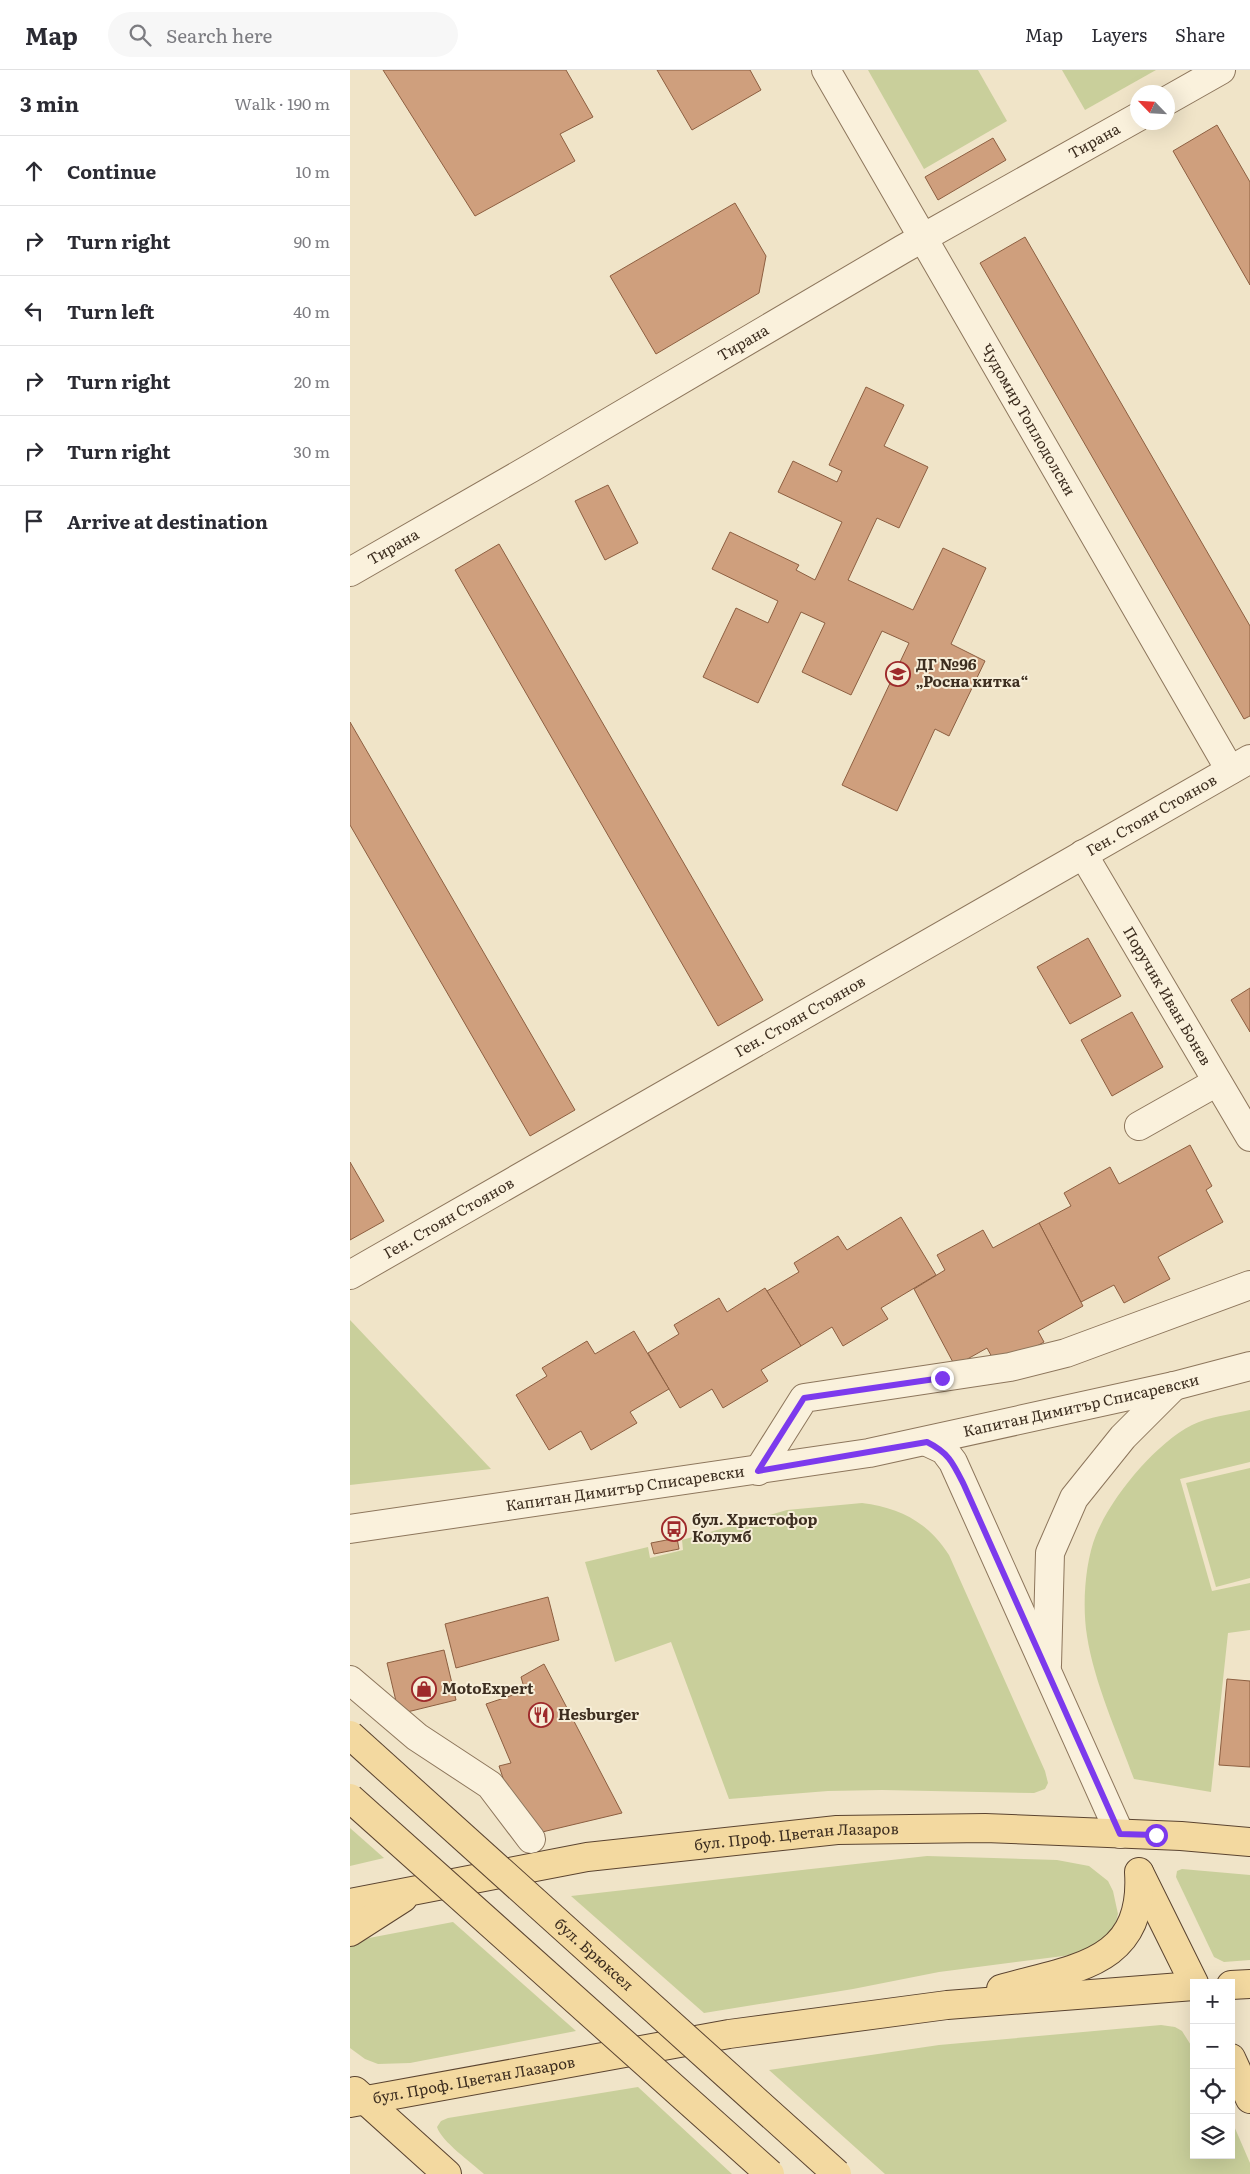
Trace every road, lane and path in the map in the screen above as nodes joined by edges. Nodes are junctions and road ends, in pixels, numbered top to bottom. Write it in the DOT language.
graph roads {
  1 [pos="826,70"];
  2 [pos="1221,70"];
  3 [pos="1175,96"];
  4 [pos="1130,122"];
  5 [pos="923,238"];
  6 [pos="350,572"];
  7 [pos="1240,764"];
  8 [pos="1084,854"];
  9 [pos="1217,1082"];
  10 [pos="1139,1126"];
  11 [pos="1250,1137"];
  12 [pos="350,1275"];
  13 [pos="1250,1284"];
  14 [pos="1250,1366"];
  15 [pos="1174,1386"];
  16 [pos="927,1442"];
  17 [pos="758,1471"];
  18 [pos="350,1529"];
  19 [pos="1047,1671"];
  20 [pos="350,1680"];
  21 [pos="350,1735"];
  22 [pos="350,1798"];
  23 [pos="1120,1834"];
  24 [pos="531,1839"];
  25 [pos="1250,1842"];
  26 [pos="1139,1872"];
  27 [pos="417,1889"];
  28 [pos="350,1903"];
  29 [pos="350,1932"];
  30 [pos="1191,1979"];
  31 [pos="1250,1984"];
  32 [pos="1190,1985"];
  33 [pos="1235,1985"];
  34 [pos="947,2006"];
  35 [pos="1235,2067"];
  36 [pos="355,2096"];
  37 [pos="1250,2099"];
  38 [pos="447,2174"];
  39 [pos="770,2174"];
  40 [pos="837,2174"];
  1 -- 5 [label="street, Чудомир Топлодолски"];
  2 -- 3 [label="street"];
  4 -- 5 [label="street, Тирана"];
  5 -- 6 [label="street, Тирана"];
  5 -- 7 [label="street, Чудомир Топлодолски"];
  7 -- 8 [label="street, Ген. Стоян Стоянов"];
  8 -- 9 [label="street, Поручик Иван Бонев"];
  8 -- 12 [label="street, Ген. Стоян Стоянов"];
  9 -- 10 [label="street"];
  9 -- 11 [label="street, Поручик Иван Бонев"];
  13 -- 17 [label="street"];
  14 -- 15 [label="street, Капитан Димитър Списаревски"];
  15 -- 16 [label="street, Капитан Димитър Списаревски"];
  15 -- 19 [label="street"];
  16 -- 17 [label="street, Капитан Димитър Списаревски"];
  16 -- 19 [label="street"];
  17 -- 18 [label="street, Капитан Димитър Списаревски"];
  19 -- 23 [label="street"];
  20 -- 24 [label="street"];
  21 -- 40 [label="main road, бул. Брюксел, bridge"];
  22 -- 39 [label="main road, bridge"];
  23 -- 25 [label="main road, бул. Проф. Цветан Лазаров"];
  23 -- 26 [label="main road"];
  23 -- 27 [label="main road, бул. Проф. Цветан Лазаров"];
  26 -- 30 [label="main road"];
  26 -- 34 [label="main road"];
  27 -- 28 [label="main road, бул. Проф. Цветан Лазаров"];
  27 -- 29 [label="main road"];
  31 -- 33 [label="main road"];
  32 -- 34 [label="main road, бул. Проф. Цветан Лазаров"];
  34 -- 36 [label="main road, бул. Проф. Цветан Лазаров"];
  35 -- 37 [label="main road"];
  36 -- 38 [label="main road"];
}
